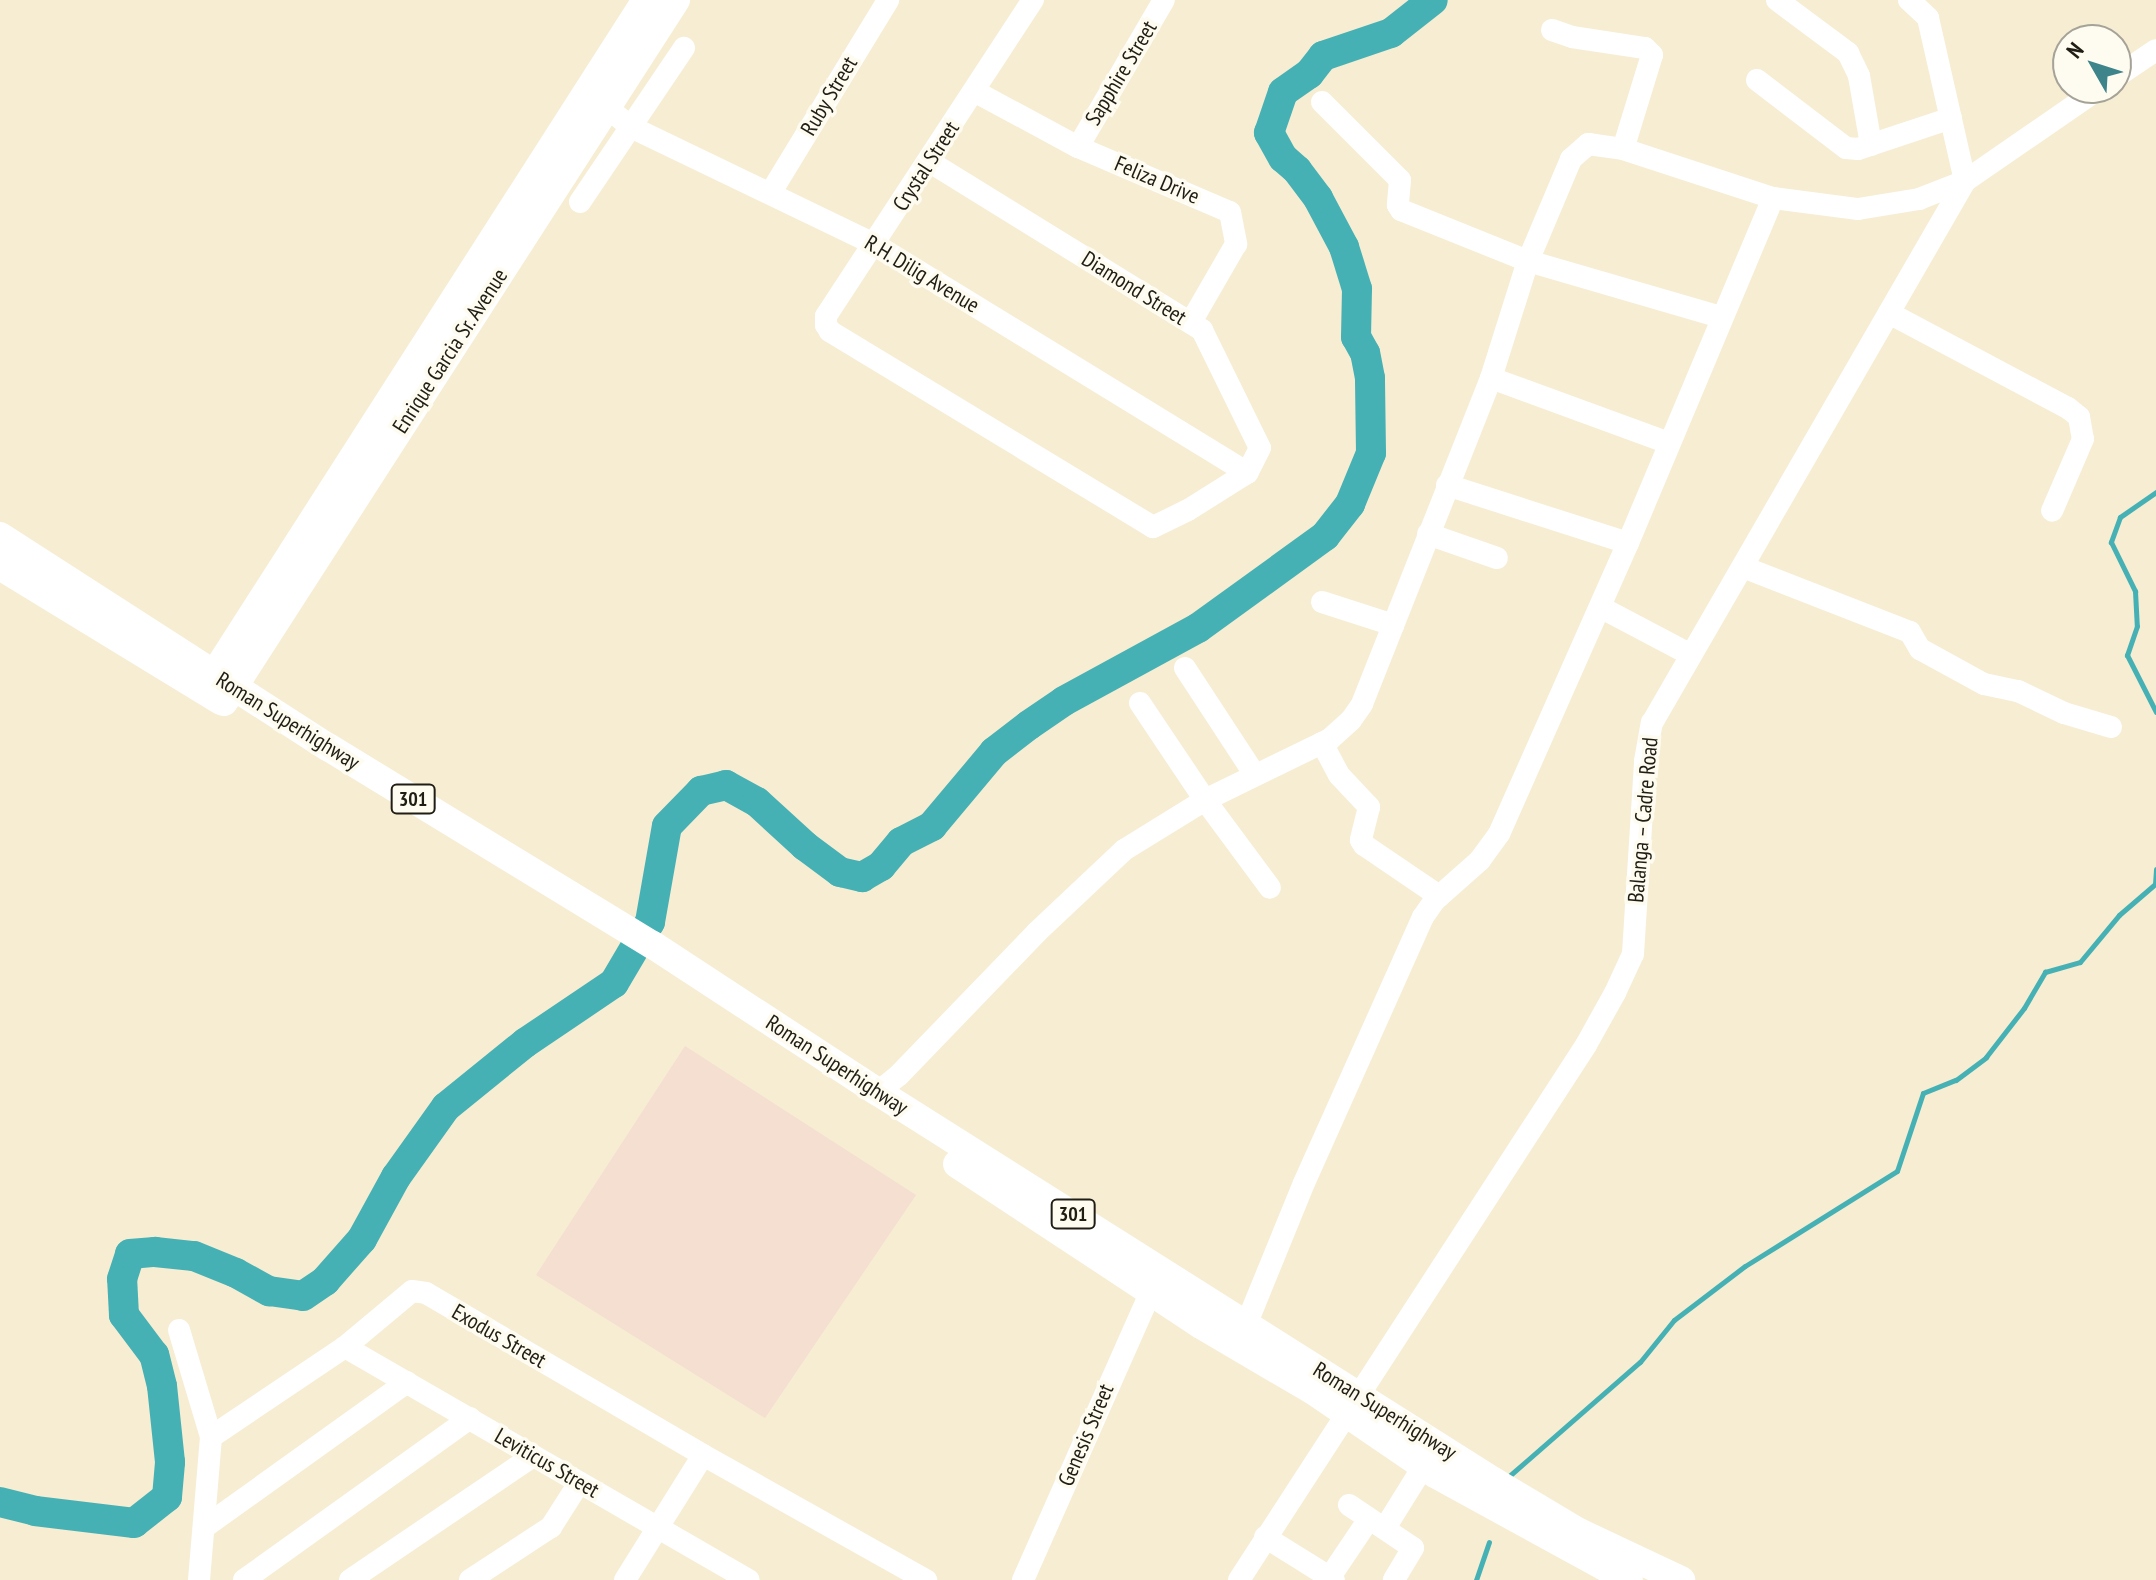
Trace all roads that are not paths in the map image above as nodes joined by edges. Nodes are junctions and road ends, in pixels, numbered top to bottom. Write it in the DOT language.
graph roads {
  1 [pos="646,0"];
  2 [pos="676,0"];
  3 [pos="888,0"];
  4 [pos="1033,0"];
  5 [pos="1164,0"];
  6 [pos="1777,0"];
  7 [pos="1909,0"];
  8 [pos="1552,30"];
  9 [pos="684,48"];
  10 [pos="2156,50"];
  11 [pos="2132,66"];
  12 [pos="1757,80"];
  13 [pos="974,91"];
  14 [pos="597,100"];
  15 [pos="1322,102"];
  16 [pos="2077,104"];
  17 [pos="1951,118"];
  18 [pos="631,127"];
  19 [pos="1871,145"];
  20 [pos="1078,147"];
  21 [pos="1623,149"];
  22 [pos="930,162"];
  23 [pos="1965,181"];
  24 [pos="771,192"];
  25 [pos="1773,198"];
  26 [pos="580,202"];
  27 [pos="874,244"];
  28 [pos="1528,261"];
  29 [pos="1889,313"];
  30 [pos="1721,317"];
  31 [pos="1191,322"];
  32 [pos="1491,378"];
  33 [pos="1669,443"];
  34 [pos="1247,473"];
  35 [pos="1447,485"];
  36 [pos="2052,511"];
  37 [pos="1428,534"];
  38 [pos="0,536"];
  39 [pos="1628,543"];
  40 [pos="1497,558"];
  41 [pos="0,566"];
  42 [pos="1743,567"];
  43 [pos="1322,602"];
  44 [pos="1600,607"];
  45 [pos="1393,625"];
  46 [pos="1691,655"];
  47 [pos="1185,668"];
  48 [pos="219,688"];
  49 [pos="1140,703"];
  50 [pos="2111,727"];
  51 [pos="1322,743"];
  52 [pos="1255,775"];
  53 [pos="1205,800"];
  54 [pos="1270,888"];
  55 [pos="1439,896"];
  56 [pos="648,952"];
  57 [pos="878,1092"];
  58 [pos="1151,1291"];
  59 [pos="1246,1325"];
  60 [pos="179,1330"];
  61 [pos="345,1347"];
  62 [pos="407,1382"];
  63 [pos="1353,1404"];
  64 [pos="470,1418"];
  65 [pos="211,1437"];
  66 [pos="703,1455"];
  67 [pos="533,1456"];
  68 [pos="1423,1467"];
  69 [pos="579,1483"];
  70 [pos="1349,1505"];
  71 [pos="1377,1523"];
  72 [pos="206,1526"];
  73 [pos="657,1526"];
  74 [pos="1265,1537"];
  75 [pos="1332,1578"];
  76 [pos="199,1580"];
  77 [pos="244,1580"];
  78 [pos="350,1580"];
  79 [pos="470,1580"];
  80 [pos="625,1580"];
  81 [pos="749,1580"];
  82 [pos="926,1580"];
  83 [pos="1023,1580"];
  84 [pos="1239,1580"];
  85 [pos="1394,1580"];
  86 [pos="1629,1580"];
  87 [pos="1681,1580"];
  1 -- 14 [label="main road, Enrique Garcia Sr. Avenue"];
  2 -- 14 [label="main road, Enrique Garcia Sr. Avenue"];
  3 -- 24 [label="street, Ruby Street"];
  4 -- 13 [label="street, Crystal Street"];
  5 -- 20 [label="street, Sapphire Street"];
  6 -- 19 [label="street"];
  7 -- 17 [label="street"];
  8 -- 21 [label="street"];
  9 -- 18 [label="street"];
  10 -- 11 [label="street"];
  12 -- 19 [label="street"];
  13 -- 20 [label="street, Feliza Drive"];
  13 -- 22 [label="street, Crystal Street"];
  14 -- 18 [label="street, R.H. Dilig Avenue"];
  14 -- 48 [label="main road, Enrique Garcia Sr. Avenue"];
  15 -- 28 [label="street"];
  16 -- 23 [label="street"];
  17 -- 19 [label="street"];
  17 -- 23 [label="street"];
  18 -- 24 [label="street, R.H. Dilig Avenue"];
  18 -- 26 [label="street"];
  20 -- 31 [label="street, Feliza Drive"];
  21 -- 25 [label="street"];
  21 -- 28 [label="street"];
  22 -- 27 [label="street, Crystal Street"];
  22 -- 31 [label="street, Diamond Street"];
  23 -- 25 [label="street"];
  23 -- 29 [label="street, Balanga – Cadre Road"];
  24 -- 27 [label="street, R.H. Dilig Avenue"];
  25 -- 30 [label="street"];
  27 -- 34 [label="street, R.H. Dilig Avenue"];
  27 -- 34 [label="street, Crystal Street"];
  28 -- 30 [label="street"];
  28 -- 32 [label="street"];
  29 -- 36 [label="street"];
  29 -- 42 [label="street, Balanga – Cadre Road"];
  30 -- 33 [label="street"];
  31 -- 34 [label="street, Diamond Street"];
  32 -- 33 [label="street"];
  32 -- 35 [label="street"];
  33 -- 39 [label="street"];
  35 -- 37 [label="street"];
  35 -- 39 [label="street"];
  37 -- 40 [label="street"];
  37 -- 45 [label="street"];
  38 -- 48 [label="main road, Roman Superhighway / 301"];
  39 -- 44 [label="street"];
  41 -- 48 [label="main road, Roman Superhighway / 301"];
  42 -- 46 [label="street, Balanga – Cadre Road"];
  42 -- 50 [label="street"];
  43 -- 45 [label="street"];
  44 -- 46 [label="street"];
  44 -- 55 [label="street"];
  45 -- 51 [label="street"];
  46 -- 63 [label="street, Balanga – Cadre Road"];
  47 -- 52 [label="street"];
  48 -- 56 [label="main road, Roman Superhighway / 301"];
  49 -- 53 [label="street"];
  51 -- 52 [label="street"];
  51 -- 55 [label="street"];
  52 -- 53 [label="street"];
  53 -- 54 [label="street"];
  53 -- 57 [label="street"];
  55 -- 59 [label="street"];
  56 -- 57 [label="main road, Roman Superhighway / 301"];
  56 -- 58 [label="main road, Roman Superhighway / 301"];
  57 -- 59 [label="main road, Roman Superhighway / 301"];
  58 -- 63 [label="main road, Roman Superhighway / 301"];
  58 -- 83 [label="street, Genesis Street"];
  59 -- 63 [label="main road, Roman Superhighway / 301"];
  60 -- 65 [label="street"];
  61 -- 62 [label="street, Leviticus Street"];
  61 -- 65 [label="street, Exodus Street"];
  61 -- 66 [label="street, Exodus Street"];
  62 -- 64 [label="street, Leviticus Street"];
  62 -- 72 [label="street"];
  63 -- 68 [label="main road, Roman Superhighway / 301"];
  63 -- 74 [label="street, Balanga – Cadre Road"];
  63 -- 87 [label="main road, Roman Superhighway / 301"];
  64 -- 67 [label="street, Leviticus Street"];
  64 -- 77 [label="street"];
  65 -- 72 [label="street"];
  66 -- 73 [label="street"];
  66 -- 82 [label="street, Exodus Street"];
  67 -- 69 [label="street, Leviticus Street"];
  67 -- 78 [label="street"];
  68 -- 71 [label="street"];
  68 -- 86 [label="main road, Roman Superhighway / 301"];
  69 -- 73 [label="street, Leviticus Street"];
  69 -- 79 [label="street"];
  70 -- 71 [label="street"];
  71 -- 75 [label="street"];
  71 -- 85 [label="street"];
  72 -- 76 [label="street"];
  73 -- 80 [label="street"];
  73 -- 81 [label="street, Leviticus Street"];
  74 -- 75 [label="street"];
  74 -- 84 [label="street, Balanga – Cadre Road"];
}
